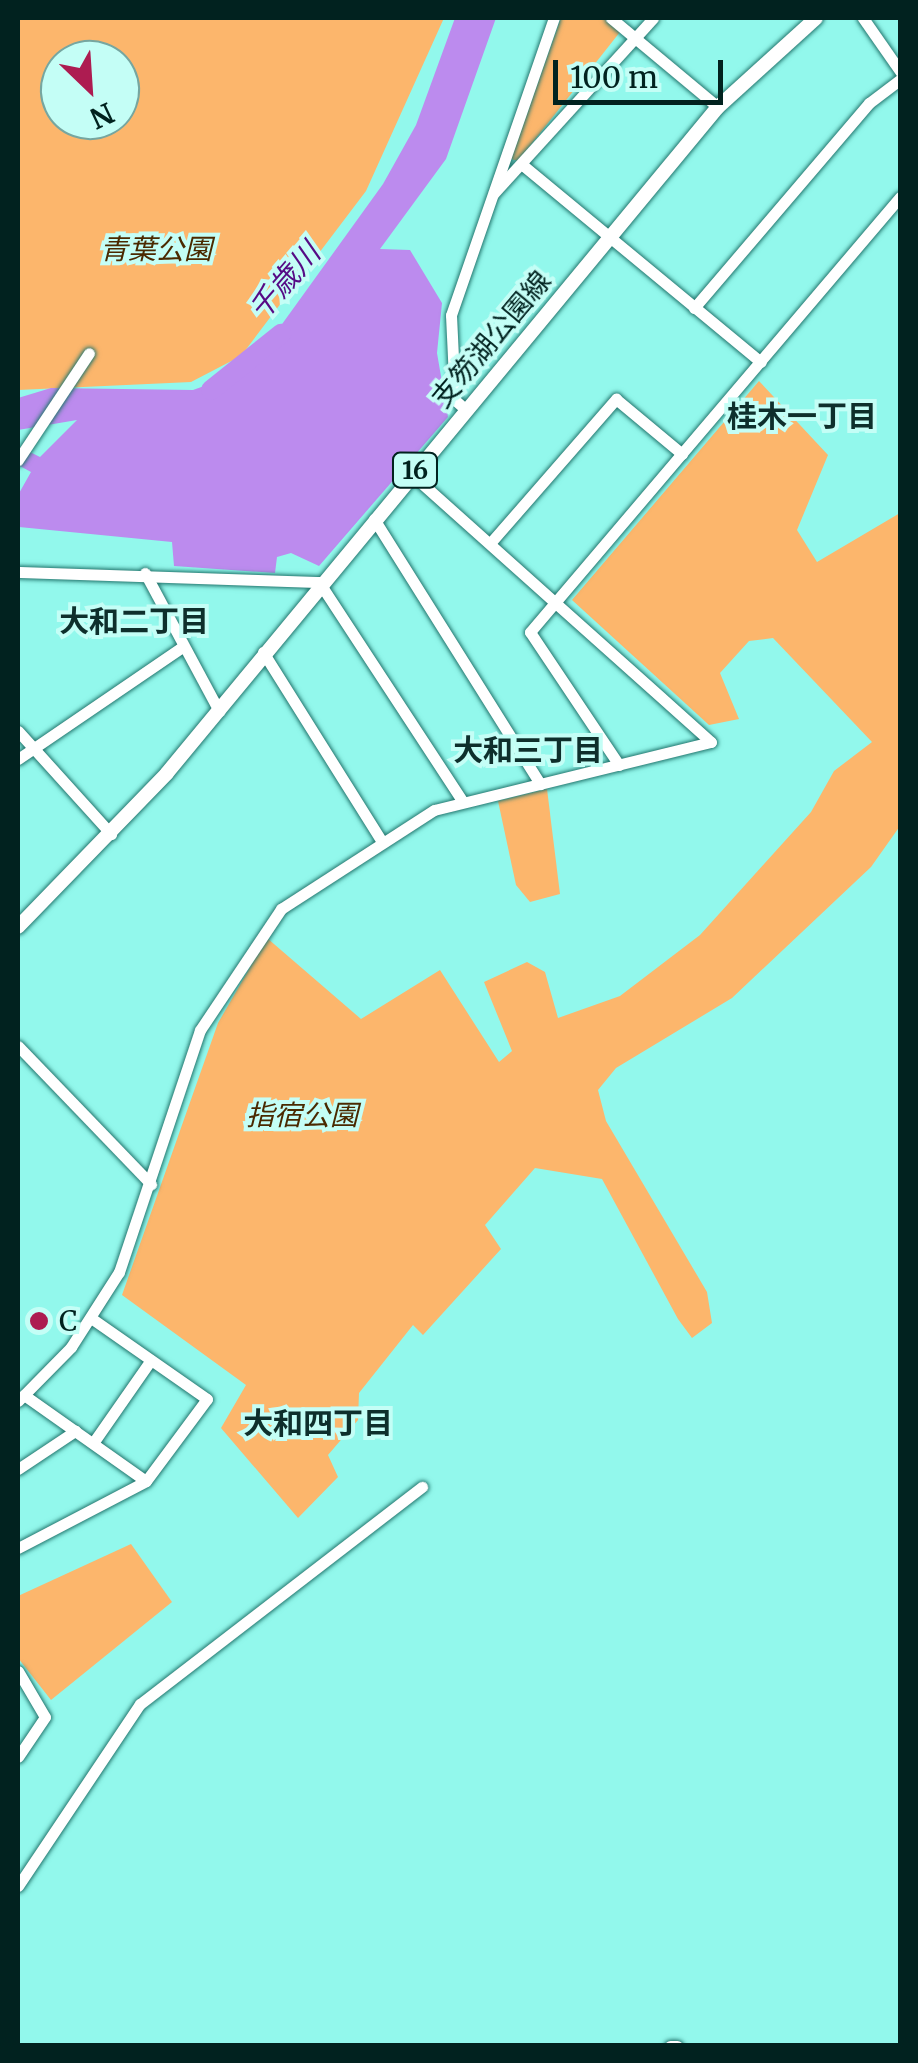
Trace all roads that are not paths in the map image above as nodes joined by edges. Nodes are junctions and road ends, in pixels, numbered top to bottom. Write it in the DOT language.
graph roads {
  1 [pos="554,18"];
  2 [pos="612,18"];
  3 [pos="653,18"];
  4 [pos="816,18"];
  5 [pos="863,18"];
  6 [pos="630,34"];
  7 [pos="900,70"];
  8 [pos="900,80"];
  9 [pos="718,106"];
  10 [pos="524,167"];
  11 [pos="491,196"];
  12 [pos="900,197"];
  13 [pos="608,237"];
  14 [pos="694,308"];
  15 [pos="88,353"];
  16 [pos="760,362"];
  17 [pos="466,409"];
  18 [pos="682,454"];
  19 [pos="18,460"];
  20 [pos="412,475"];
  21 [pos="374,519"];
  22 [pos="492,541"];
  23 [pos="18,572"];
  24 [pos="145,573"];
  25 [pos="320,582"];
  26 [pos="560,600"];
  27 [pos="182,647"];
  28 [pos="263,652"];
  29 [pos="220,711"];
  30 [pos="18,730"];
  31 [pos="32,749"];
  32 [pos="18,760"];
  33 [pos="619,765"];
  34 [pos="540,784"];
  35 [pos="462,802"];
  36 [pos="110,834"];
  37 [pos="381,840"];
  38 [pos="18,927"];
  39 [pos="18,1046"];
  40 [pos="151,1184"];
  41 [pos="91,1318"];
  42 [pos="151,1360"];
  43 [pos="21,1398"];
  44 [pos="76,1431"];
  45 [pos="93,1443"];
  46 [pos="18,1469"];
  47 [pos="146,1480"];
  48 [pos="422,1487"];
  49 [pos="18,1548"];
  50 [pos="18,1671"];
  51 [pos="18,1756"];
  52 [pos="18,1886"];
  1 -- 11 [label="street"];
  2 -- 6 [label="street"];
  3 -- 6 [label="street"];
  4 -- 9 [label="main road, 支笏湖公園線 / 16"];
  5 -- 7 [label="street"];
  6 -- 9 [label="street"];
  6 -- 10 [label="street"];
  8 -- 14 [label="street"];
  9 -- 13 [label="main road, 支笏湖公園線 / 16"];
  10 -- 11 [label="street"];
  10 -- 13 [label="street"];
  11 -- 17 [label="street"];
  12 -- 16 [label="street"];
  13 -- 14 [label="street"];
  13 -- 17 [label="main road, 支笏湖公園線 / 16"];
  14 -- 16 [label="street"];
  15 -- 19 [label="street"];
  16 -- 18 [label="street"];
  17 -- 20 [label="main road, 支笏湖公園線 / 16"];
  18 -- 22 [label="street"];
  18 -- 26 [label="street"];
  20 -- 21 [label="main road, 支笏湖公園線 / 16"];
  20 -- 22 [label="street"];
  21 -- 25 [label="main road, 支笏湖公園線 / 16"];
  21 -- 34 [label="street"];
  22 -- 26 [label="street"];
  23 -- 24 [label="street"];
  24 -- 25 [label="street"];
  24 -- 27 [label="street"];
  25 -- 28 [label="main road, 支笏湖公園線 / 16"];
  25 -- 35 [label="street"];
  26 -- 33 [label="street"];
  26 -- 33 [label="street"];
  27 -- 29 [label="street"];
  27 -- 31 [label="street"];
  28 -- 29 [label="main road, 支笏湖公園線 / 16"];
  28 -- 37 [label="street"];
  29 -- 36 [label="main road, 支笏湖公園線 / 16"];
  30 -- 31 [label="street"];
  31 -- 32 [label="street"];
  31 -- 36 [label="street"];
  33 -- 34 [label="street"];
  34 -- 35 [label="street"];
  35 -- 37 [label="street"];
  36 -- 38 [label="main road, 支笏湖公園線 / 16"];
  37 -- 40 [label="street"];
  39 -- 40 [label="street"];
  40 -- 41 [label="street"];
  41 -- 42 [label="street"];
  41 -- 43 [label="street"];
  42 -- 45 [label="street"];
  42 -- 47 [label="street"];
  43 -- 44 [label="street"];
  44 -- 45 [label="street"];
  44 -- 46 [label="street"];
  45 -- 47 [label="street"];
  47 -- 49 [label="street"];
  48 -- 52 [label="street"];
  50 -- 51 [label="street"];
}
